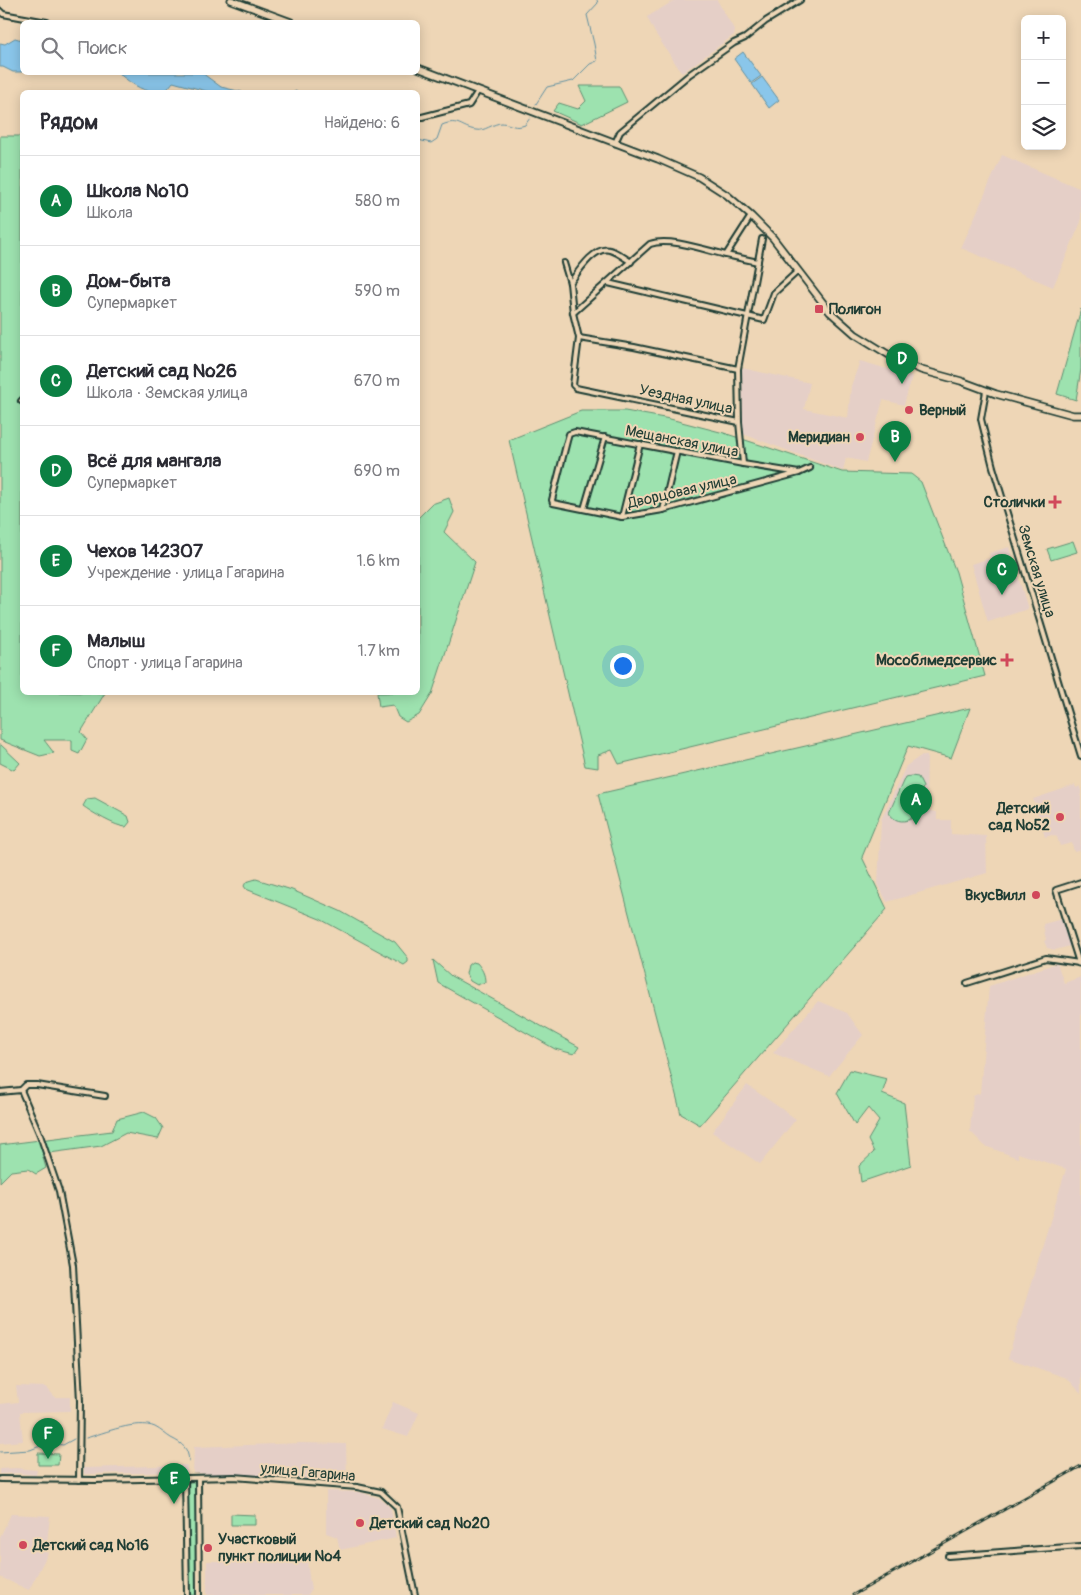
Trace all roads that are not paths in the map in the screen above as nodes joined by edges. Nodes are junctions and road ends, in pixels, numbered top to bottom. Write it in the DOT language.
graph roads {
  1 [pos="231,0"];
  2 [pos="800,0"];
  3 [pos="0,11"];
  4 [pos="36,20"];
  5 [pos="274,20"];
  6 [pos="420,69"];
  7 [pos="478,91"];
  8 [pos="420,117"];
  9 [pos="615,143"];
  10 [pos="751,216"];
  11 [pos="762,239"];
  12 [pos="726,255"];
  13 [pos="631,262"];
  14 [pos="758,262"];
  15 [pos="564,263"];
  16 [pos="798,271"];
  17 [pos="570,283"];
  18 [pos="608,283"];
  19 [pos="573,313"];
  20 [pos="748,316"];
  21 [pos="579,338"];
  22 [pos="738,369"];
  23 [pos="986,391"];
  24 [pos="1081,415"];
  25 [pos="739,422"];
  26 [pos="605,438"];
  27 [pos="640,444"];
  28 [pos="677,452"];
  29 [pos="743,464"];
  30 [pos="810,468"];
  31 [pos="799,473"];
  32 [pos="558,504"];
  33 [pos="584,509"];
  34 [pos="663,510"];
  35 [pos="622,517"];
  36 [pos="1081,756"];
  37 [pos="1081,882"];
  38 [pos="1080,962"];
  39 [pos="967,983"];
  40 [pos="22,1090"];
  41 [pos="0,1092"];
  42 [pos="105,1096"];
  43 [pos="198,1478"];
  44 [pos="0,1479"];
  45 [pos="185,1479"];
  46 [pos="79,1480"];
  47 [pos="1081,1546"];
  48 [pos="948,1556"];
  49 [pos="187,1595"];
  50 [pos="200,1595"];
  51 [pos="415,1595"];
  1 -- 5 [label="street"];
  2 -- 9 [label="street"];
  3 -- 4 [label="street"];
  6 -- 7 [label="street"];
  7 -- 8 [label="street"];
  7 -- 9 [label="street"];
  9 -- 10 [label="street"];
  10 -- 12 [label="street"];
  10 -- 16 [label="street"];
  11 -- 14 [label="street, Уездная улица"];
  12 -- 13 [label="street"];
  12 -- 14 [label="street"];
  13 -- 17 [label="street"];
  13 -- 18 [label="street"];
  14 -- 20 [label="street, Уездная улица"];
  15 -- 17 [label="street"];
  16 -- 20 [label="street"];
  16 -- 23 [label="street"];
  17 -- 19 [label="street"];
  18 -- 19 [label="street"];
  18 -- 20 [label="street"];
  19 -- 21 [label="street"];
  20 -- 22 [label="street, Уездная улица"];
  21 -- 22 [label="street"];
  21 -- 25 [label="street, Уездная улица"];
  22 -- 25 [label="street, Уездная улица"];
  23 -- 24 [label="street"];
  23 -- 36 [label="street, Земская улица"];
  25 -- 29 [label="street"];
  26 -- 27 [label="street, Мещанская улица"];
  26 -- 32 [label="street, Мещанская улица"];
  26 -- 33 [label="street"];
  27 -- 28 [label="street, Мещанская улица"];
  27 -- 35 [label="street"];
  28 -- 29 [label="street, Мещанская улица"];
  28 -- 34 [label="street"];
  29 -- 31 [label="street, Мещанская улица"];
  30 -- 31 [label="street, Дворцовая улица"];
  31 -- 34 [label="street, Дворцовая улица"];
  32 -- 33 [label="street, Дворцовая улица"];
  33 -- 35 [label="street, Дворцовая улица"];
  34 -- 35 [label="street, Дворцовая улица"];
  37 -- 38 [label="street"];
  38 -- 39 [label="street"];
  40 -- 41 [label="street"];
  40 -- 42 [label="street"];
  40 -- 46 [label="street"];
  43 -- 45 [label="street, улица Гагарина"];
  43 -- 50 [label="street"];
  43 -- 51 [label="street, улица Гагарина"];
  44 -- 46 [label="street, улица Гагарина"];
  45 -- 46 [label="street, улица Гагарина"];
  45 -- 49 [label="street"];
  47 -- 48 [label="street"];
}
